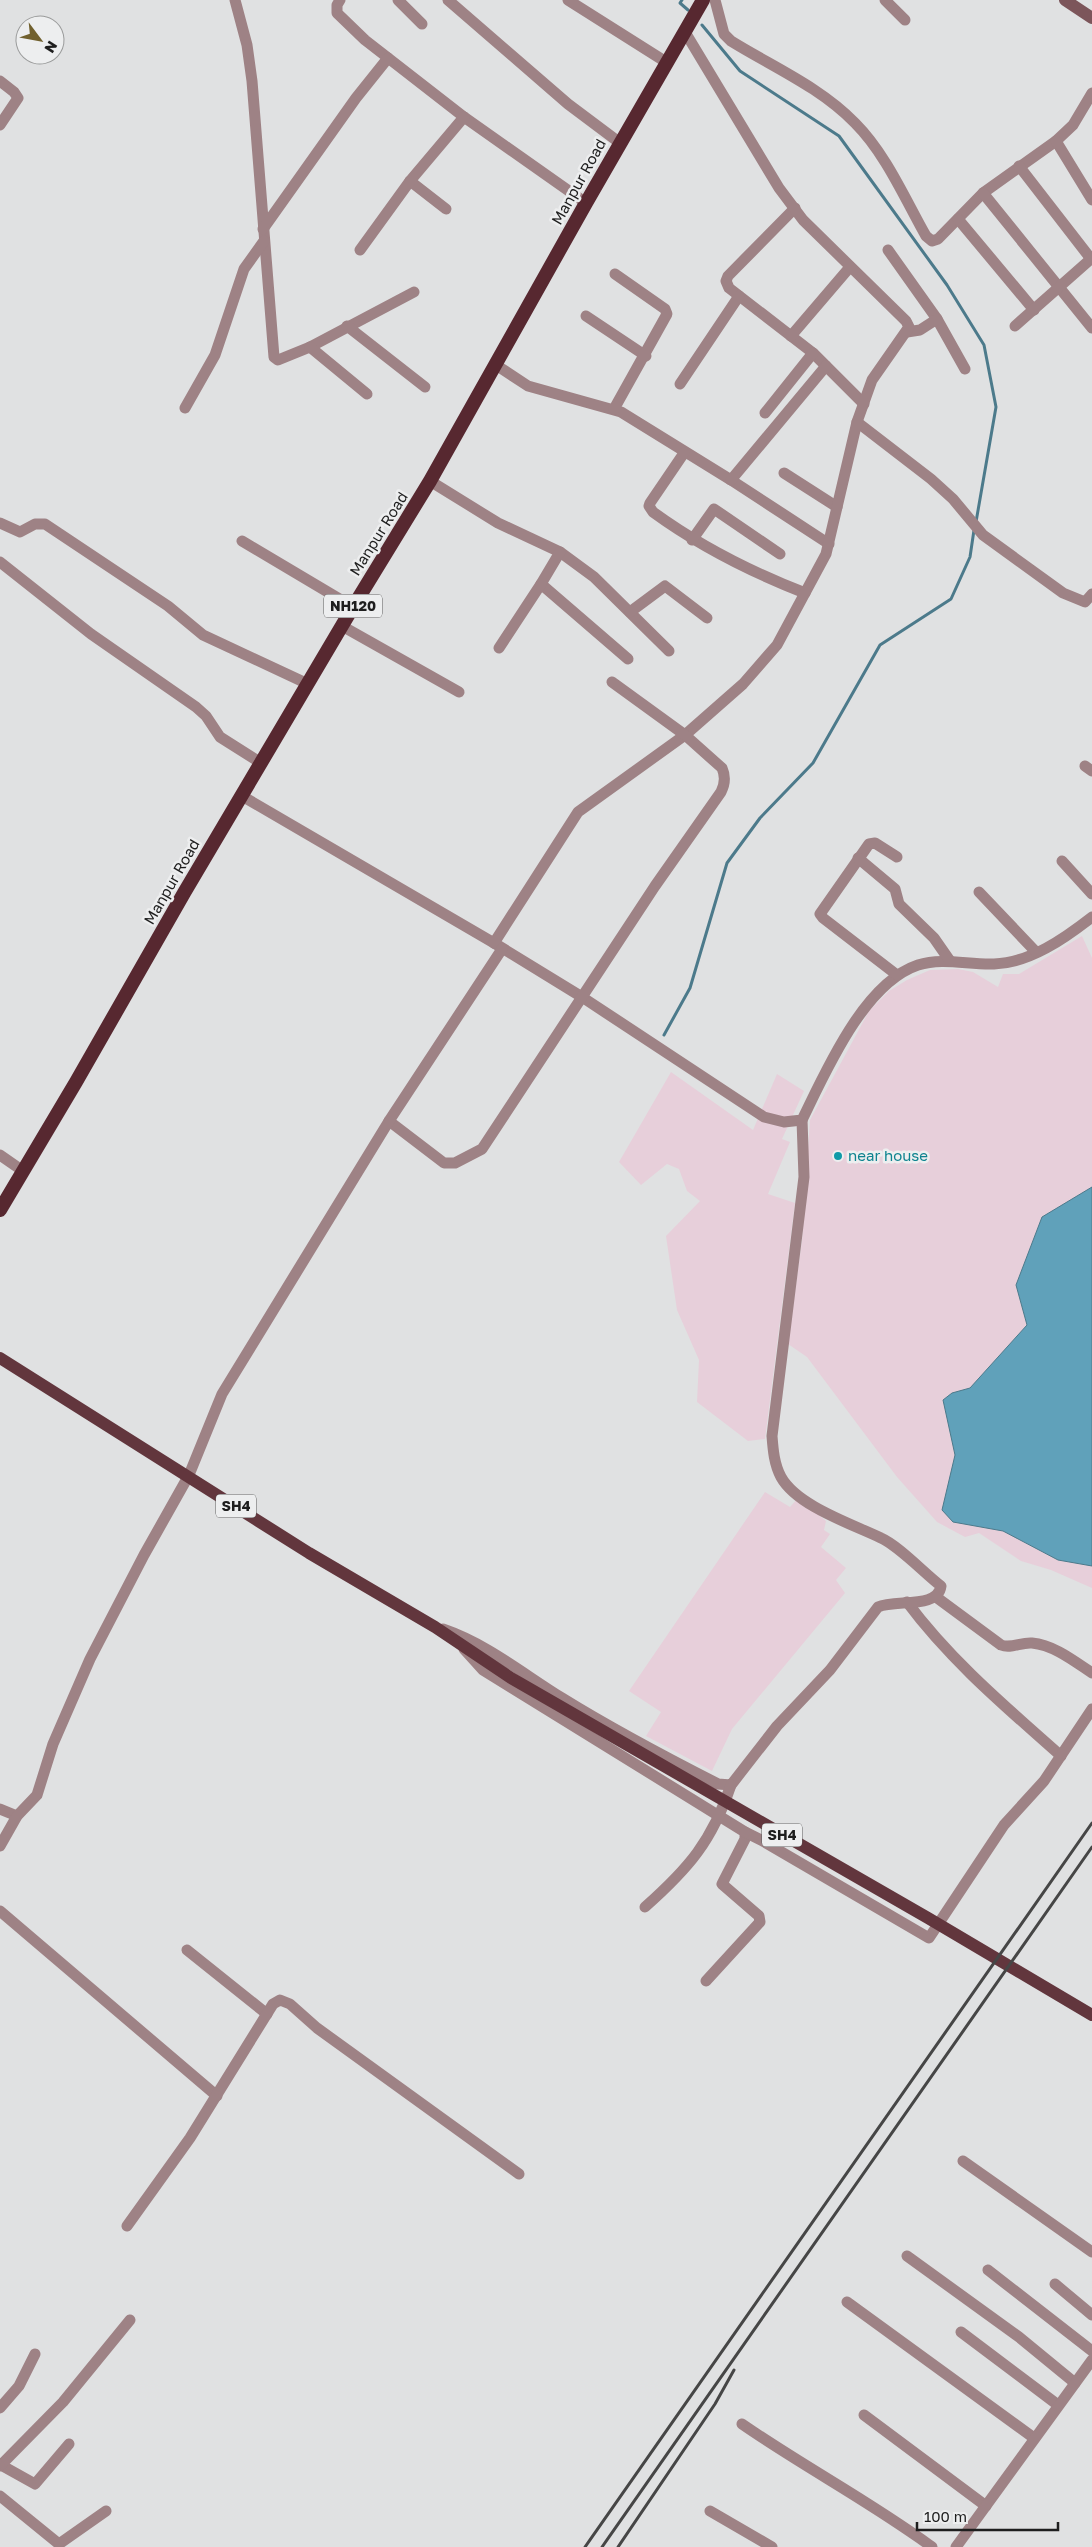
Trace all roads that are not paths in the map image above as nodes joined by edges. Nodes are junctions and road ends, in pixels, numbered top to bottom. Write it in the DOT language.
graph roads {
  1 [pos="235,0"];
  2 [pos="340,0"];
  3 [pos="398,0"];
  4 [pos="448,0"];
  5 [pos="568,0"];
  6 [pos="703,0"];
  7 [pos="715,0"];
  8 [pos="886,0"];
  9 [pos="1065,0"];
  10 [pos="1092,18"];
  11 [pos="905,20"];
  12 [pos="422,24"];
  13 [pos="685,32"];
  14 [pos="388,58"];
  15 [pos="666,62"];
  16 [pos="0,81"];
  17 [pos="1092,93"];
  18 [pos="464,117"];
  19 [pos="0,125"];
  20 [pos="1056,141"];
  21 [pos="620,142"];
  22 [pos="1019,166"];
  23 [pos="410,181"];
  24 [pos="983,193"];
  25 [pos="1092,200"];
  26 [pos="586,203"];
  27 [pos="446,208"];
  28 [pos="795,208"];
  29 [pos="958,219"];
  30 [pos="264,235"];
  31 [pos="360,250"];
  32 [pos="888,250"];
  33 [pos="1092,258"];
  34 [pos="850,266"];
  35 [pos="615,274"];
  36 [pos="1058,287"];
  37 [pos="414,292"];
  38 [pos="739,296"];
  39 [pos="1034,310"];
  40 [pos="586,316"];
  41 [pos="937,319"];
  42 [pos="347,326"];
  43 [pos="1015,326"];
  44 [pos="1092,328"];
  45 [pos="907,332"];
  46 [pos="791,336"];
  47 [pos="310,347"];
  48 [pos="813,353"];
  49 [pos="646,356"];
  50 [pos="496,365"];
  51 [pos="826,366"];
  52 [pos="965,369"];
  53 [pos="680,384"];
  54 [pos="426,387"];
  55 [pos="367,394"];
  56 [pos="864,404"];
  57 [pos="185,408"];
  58 [pos="614,409"];
  59 [pos="765,413"];
  60 [pos="857,422"];
  61 [pos="684,453"];
  62 [pos="784,473"];
  63 [pos="731,480"];
  64 [pos="430,481"];
  65 [pos="837,507"];
  66 [pos="0,523"];
  67 [pos="692,540"];
  68 [pos="242,541"];
  69 [pos="829,544"];
  70 [pos="560,552"];
  71 [pos="780,554"];
  72 [pos="0,562"];
  73 [pos="542,584"];
  74 [pos="805,593"];
  75 [pos="1092,594"];
  76 [pos="353,607"];
  77 [pos="630,612"];
  78 [pos="707,618"];
  79 [pos="342,626"];
  80 [pos="499,648"];
  81 [pos="669,651"];
  82 [pos="628,659"];
  83 [pos="612,682"];
  84 [pos="308,684"];
  85 [pos="459,692"];
  86 [pos="685,735"];
  87 [pos="261,763"];
  88 [pos="242,796"];
  89 [pos="897,857"];
  90 [pos="858,858"];
  91 [pos="1062,861"];
  92 [pos="979,892"];
  93 [pos="1092,894"];
  94 [pos="1092,917"];
  95 [pos="498,946"];
  96 [pos="1036,952"];
  97 [pos="950,961"];
  98 [pos="897,975"];
  99 [pos="582,997"];
  100 [pos="802,1120"];
  101 [pos="389,1121"];
  102 [pos="0,1155"];
  103 [pos="23,1170"];
  104 [pos="0,1210"];
  105 [pos="0,1358"];
  106 [pos="189,1475"];
  107 [pos="936,1597"];
  108 [pos="907,1602"];
  109 [pos="435,1627"];
  110 [pos="461,1646"];
  111 [pos="1092,1673"];
  112 [pos="1092,1709"];
  113 [pos="1061,1756"];
  114 [pos="731,1785"];
  115 [pos="0,1809"];
  116 [pos="17,1816"];
  117 [pos="720,1816"];
  118 [pos="745,1832"];
  119 [pos="0,1846"];
  120 [pos="645,1907"];
  121 [pos="0,1911"];
  122 [pos="187,1950"];
  123 [pos="706,1981"];
  124 [pos="267,2014"];
  125 [pos="1092,2015"];
  126 [pos="217,2096"];
  127 [pos="963,2161"];
  128 [pos="519,2174"];
  129 [pos="127,2226"];
  130 [pos="1092,2252"];
  131 [pos="907,2256"];
  132 [pos="988,2270"];
  133 [pos="1055,2284"];
  134 [pos="847,2302"];
  135 [pos="1092,2315"];
  136 [pos="130,2320"];
  137 [pos="961,2332"];
  138 [pos="1092,2351"];
  139 [pos="36,2354"];
  140 [pos="1092,2360"];
  141 [pos="1075,2383"];
  142 [pos="1058,2405"];
  143 [pos="0,2408"];
  144 [pos="864,2415"];
  145 [pos="742,2424"];
  146 [pos="1034,2438"];
  147 [pos="69,2444"];
  148 [pos="0,2466"];
  149 [pos="0,2496"];
  150 [pos="986,2506"];
  151 [pos="106,2511"];
  152 [pos="710,2511"];
  153 [pos="772,2547"];
  154 [pos="932,2547"];
  155 [pos="956,2547"];
  1 -- 30 [label="street"];
  2 -- 14 [label="street"];
  3 -- 12 [label="street"];
  4 -- 21 [label="street"];
  5 -- 15 [label="street"];
  6 -- 13 [label="highway, Manpur Road / NH120"];
  7 -- 29 [label="street"];
  8 -- 11 [label="street"];
  9 -- 10 [label="main road"];
  13 -- 15 [label="highway, Manpur Road / NH120"];
  13 -- 28 [label="street"];
  14 -- 18 [label="street"];
  14 -- 30 [label="street"];
  15 -- 21 [label="highway, Manpur Road / NH120"];
  16 -- 19 [label="street"];
  17 -- 20 [label="street"];
  18 -- 23 [label="street"];
  18 -- 26 [label="street"];
  20 -- 22 [label="street"];
  20 -- 25 [label="street"];
  21 -- 26 [label="highway, Manpur Road / NH120"];
  22 -- 24 [label="street"];
  22 -- 33 [label="street"];
  23 -- 27 [label="street"];
  23 -- 31 [label="street"];
  24 -- 29 [label="street"];
  24 -- 36 [label="street"];
  26 -- 50 [label="highway, Manpur Road / NH120"];
  28 -- 34 [label="street"];
  28 -- 38 [label="street"];
  29 -- 39 [label="street"];
  30 -- 47 [label="street"];
  30 -- 57 [label="street"];
  32 -- 41 [label="street"];
  33 -- 36 [label="street"];
  34 -- 45 [label="street"];
  34 -- 46 [label="street"];
  35 -- 49 [label="street"];
  36 -- 39 [label="street"];
  36 -- 44 [label="street"];
  37 -- 42 [label="street"];
  38 -- 46 [label="street"];
  38 -- 53 [label="street"];
  39 -- 43 [label="street"];
  40 -- 49 [label="street"];
  41 -- 45 [label="street"];
  41 -- 52 [label="street"];
  42 -- 47 [label="street"];
  42 -- 54 [label="street"];
  45 -- 56 [label="street"];
  46 -- 48 [label="street"];
  47 -- 55 [label="street"];
  48 -- 51 [label="street"];
  48 -- 59 [label="street"];
  49 -- 58 [label="street"];
  50 -- 58 [label="street"];
  50 -- 64 [label="highway, Manpur Road / NH120"];
  51 -- 56 [label="street"];
  51 -- 63 [label="street"];
  56 -- 60 [label="street"];
  58 -- 61 [label="street"];
  60 -- 65 [label="street"];
  60 -- 75 [label="street"];
  61 -- 63 [label="street"];
  61 -- 67 [label="street"];
  62 -- 65 [label="street"];
  63 -- 69 [label="street"];
  64 -- 70 [label="street"];
  64 -- 76 [label="highway, Manpur Road / NH120"];
  65 -- 69 [label="street"];
  66 -- 84 [label="street"];
  67 -- 71 [label="street"];
  67 -- 74 [label="street"];
  68 -- 76 [label="street"];
  69 -- 74 [label="street"];
  70 -- 73 [label="street"];
  70 -- 77 [label="street"];
  72 -- 87 [label="street"];
  73 -- 80 [label="street"];
  73 -- 82 [label="street"];
  74 -- 86 [label="street"];
  76 -- 79 [label="highway, Manpur Road / NH120"];
  77 -- 78 [label="street"];
  77 -- 81 [label="street"];
  79 -- 84 [label="highway, Manpur Road / NH120"];
  79 -- 85 [label="street"];
  83 -- 86 [label="street"];
  84 -- 87 [label="highway, Manpur Road / NH120"];
  86 -- 95 [label="street"];
  86 -- 99 [label="street"];
  87 -- 88 [label="highway, Manpur Road / NH120"];
  88 -- 95 [label="street"];
  88 -- 103 [label="highway, Manpur Road / NH120"];
  89 -- 90 [label="street"];
  90 -- 97 [label="street"];
  90 -- 98 [label="street"];
  91 -- 93 [label="street"];
  92 -- 96 [label="street"];
  94 -- 96 [label="street"];
  95 -- 99 [label="street"];
  95 -- 101 [label="street"];
  96 -- 97 [label="street"];
  97 -- 98 [label="street"];
  98 -- 100 [label="street"];
  99 -- 100 [label="street"];
  99 -- 101 [label="street"];
  100 -- 107 [label="street"];
  101 -- 106 [label="street"];
  102 -- 103 [label="street"];
  103 -- 104 [label="highway, Manpur Road / NH120"];
  105 -- 106 [label="main road, SH4"];
  106 -- 109 [label="main road, SH4"];
  106 -- 116 [label="street"];
  107 -- 108 [label="street"];
  107 -- 111 [label="street"];
  108 -- 113 [label="street"];
  108 -- 114 [label="street"];
  109 -- 110 [label="main road, SH4"];
  109 -- 114 [label="street"];
  110 -- 117 [label="street"];
  110 -- 125 [label="main road, SH4"];
  112 -- 113 [label="street"];
  113 -- 118 [label="street"];
  114 -- 117 [label="street"];
  115 -- 116 [label="street"];
  116 -- 119 [label="street"];
  117 -- 118 [label="street"];
  117 -- 120 [label="street"];
  118 -- 123 [label="street"];
  121 -- 126 [label="street"];
  122 -- 124 [label="street"];
  124 -- 126 [label="street"];
  124 -- 128 [label="street"];
  126 -- 129 [label="street"];
  127 -- 130 [label="street"];
  131 -- 141 [label="street"];
  132 -- 138 [label="street"];
  133 -- 135 [label="street"];
  134 -- 146 [label="street"];
  136 -- 148 [label="street"];
  137 -- 142 [label="street"];
  139 -- 143 [label="street"];
  140 -- 141 [label="street"];
  141 -- 142 [label="street"];
  142 -- 146 [label="street"];
  144 -- 150 [label="street"];
  145 -- 154 [label="street"];
  146 -- 150 [label="street"];
  147 -- 148 [label="street"];
  149 -- 151 [label="street"];
  150 -- 155 [label="street"];
  152 -- 153 [label="street"];
}
